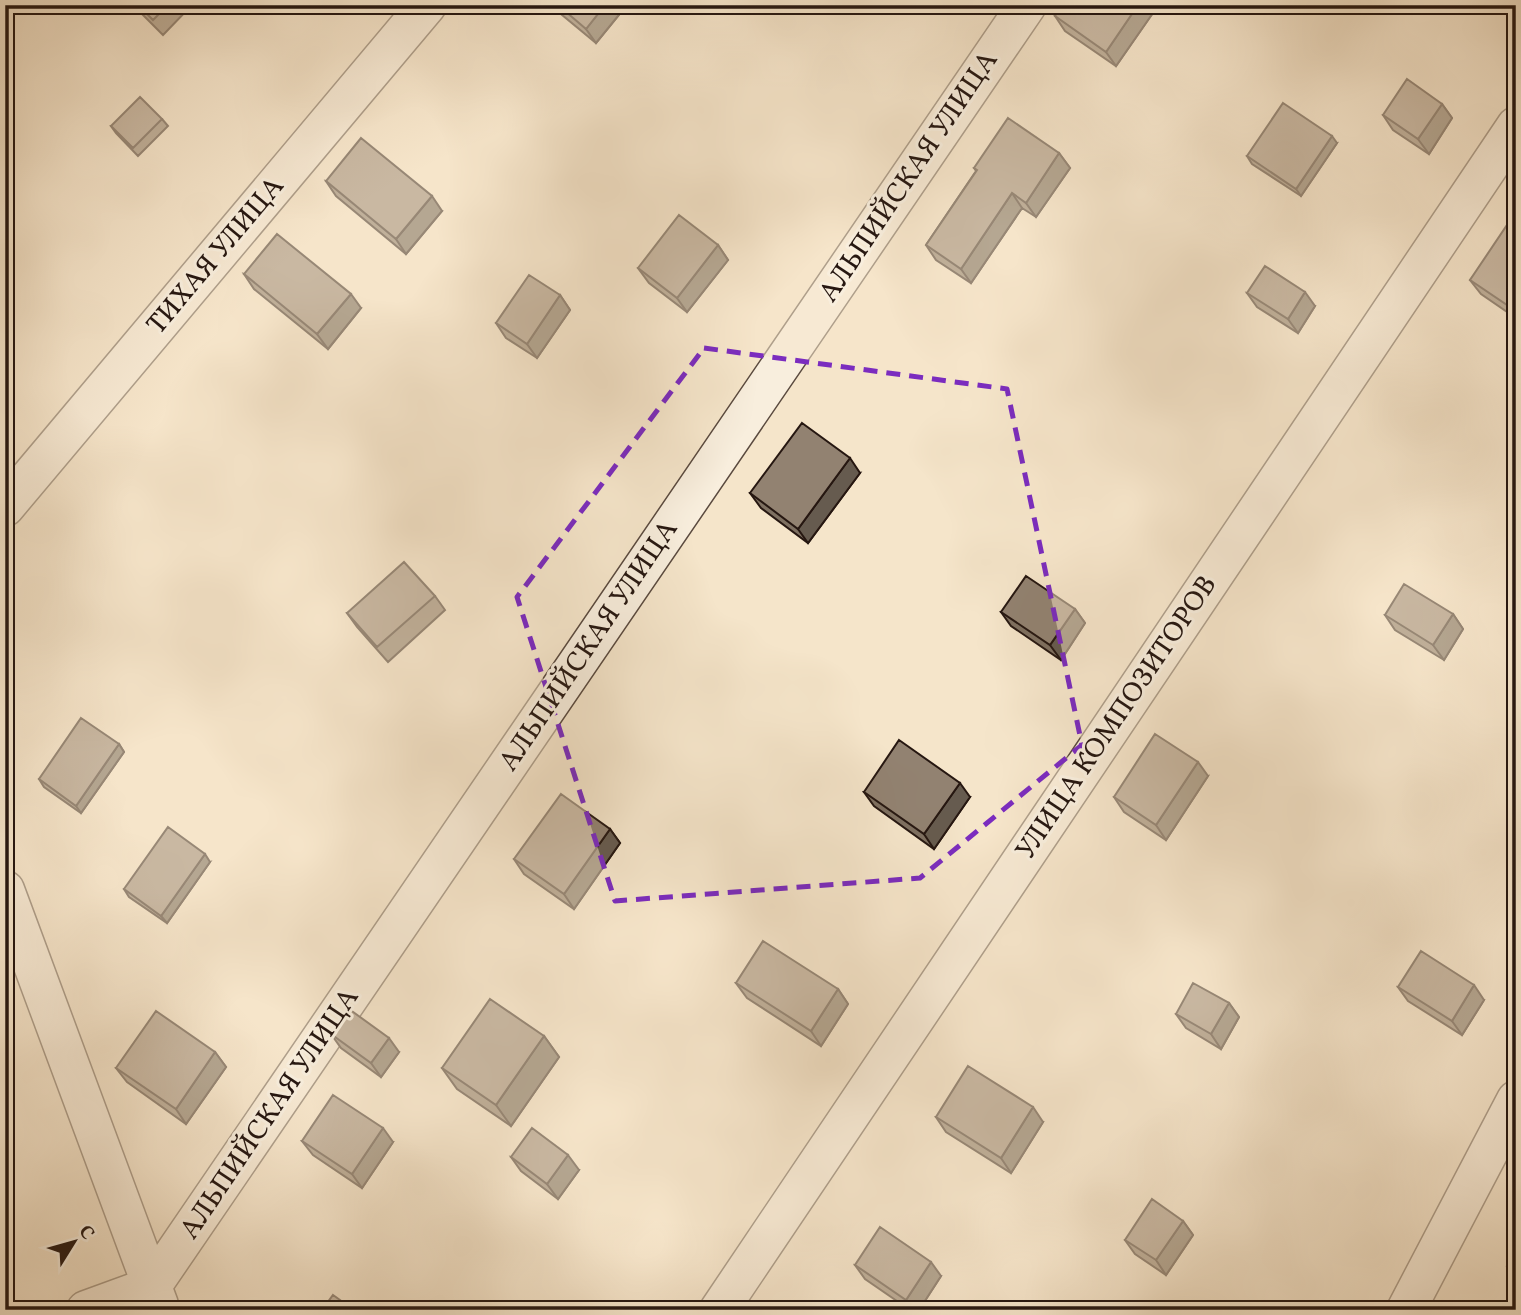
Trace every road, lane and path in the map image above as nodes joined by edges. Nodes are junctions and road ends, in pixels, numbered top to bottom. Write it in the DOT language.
graph roads {
  1 [pos="427,5"];
  2 [pos="1027,5"];
  3 [pos="1516,126"];
  4 [pos="5,507"];
  5 [pos="5,890"];
  6 [pos="1516,1100"];
  7 [pos="157,1298"];
  8 [pos="86,1310"];
  9 [pos="719,1310"];
  10 [pos="1406,1310"];
  1 -- 4 [label="street, ТИХАЯ УЛИЦА"];
  2 -- 7 [label="street, АЛЬПИЙСКАЯ УЛИЦА"];
  3 -- 9 [label="street, УЛИЦА КОМПОЗИТОРОВ"];
  5 -- 7 [label="street"];
  6 -- 10 [label="street"];
  7 -- 8 [label="street"];
}
